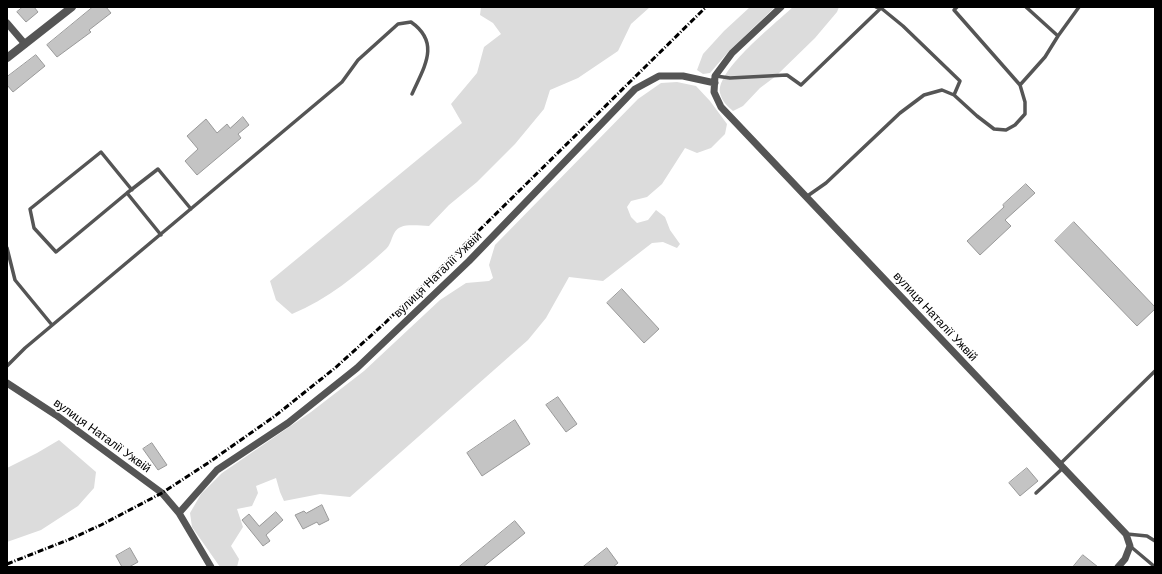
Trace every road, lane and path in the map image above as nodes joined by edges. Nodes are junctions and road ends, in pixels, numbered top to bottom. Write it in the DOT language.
graph roads {
  1 [pos="72,7"];
  2 [pos="781,7"];
  3 [pos="876,7"];
  4 [pos="882,7"];
  5 [pos="957,7"];
  6 [pos="1026,7"];
  7 [pos="1079,7"];
  8 [pos="7,23"];
  9 [pos="1058,36"];
  10 [pos="25,44"];
  11 [pos="7,58"];
  12 [pos="715,80"];
  13 [pos="1020,85"];
  14 [pos="412,94"];
  15 [pos="954,95"];
  16 [pos="132,190"];
  17 [pos="127,193"];
  18 [pos="806,197"];
  19 [pos="191,210"];
  20 [pos="161,235"];
  21 [pos="7,248"];
  22 [pos="52,325"];
  23 [pos="7,366"];
  24 [pos="1155,371"];
  25 [pos="7,383"];
  26 [pos="1062,466"];
  27 [pos="1036,492"];
  28 [pos="179,513"];
  29 [pos="1126,534"];
  30 [pos="1155,541"];
  31 [pos="1130,546"];
  32 [pos="1155,566"];
  33 [pos="211,567"];
  34 [pos="1118,567"];
  1 -- 10 [label="street"];
  2 -- 12 [label="street"];
  3 -- 4 [label="lane"];
  4 -- 12 [label="lane"];
  4 -- 15 [label="lane"];
  5 -- 13 [label="lane"];
  6 -- 9 [label="lane"];
  7 -- 9 [label="lane"];
  8 -- 10 [label="street"];
  9 -- 13 [label="lane"];
  10 -- 11 [label="street"];
  12 -- 18 [label="street, вулиця Наталії Ужвій"];
  12 -- 28 [label="street, вулиця Наталії Ужвій"];
  13 -- 15 [label="lane"];
  14 -- 19 [label="lane"];
  15 -- 18 [label="lane"];
  16 -- 17 [label="lane"];
  16 -- 17 [label="lane"];
  16 -- 19 [label="lane"];
  17 -- 20 [label="lane"];
  18 -- 26 [label="street, вулиця Наталії Ужвій"];
  19 -- 20 [label="lane"];
  20 -- 22 [label="lane"];
  21 -- 22 [label="lane"];
  22 -- 23 [label="lane"];
  24 -- 26 [label="lane"];
  25 -- 28 [label="street, вулиця Наталії Ужвій"];
  26 -- 27 [label="lane"];
  26 -- 29 [label="street, вулиця Наталії Ужвій"];
  28 -- 33 [label="street, вулиця Наталії Ужвій"];
  29 -- 30 [label="lane"];
  29 -- 31 [label="street, вулиця Наталії Ужвій"];
  31 -- 32 [label="lane"];
  31 -- 34 [label="street"];
}
